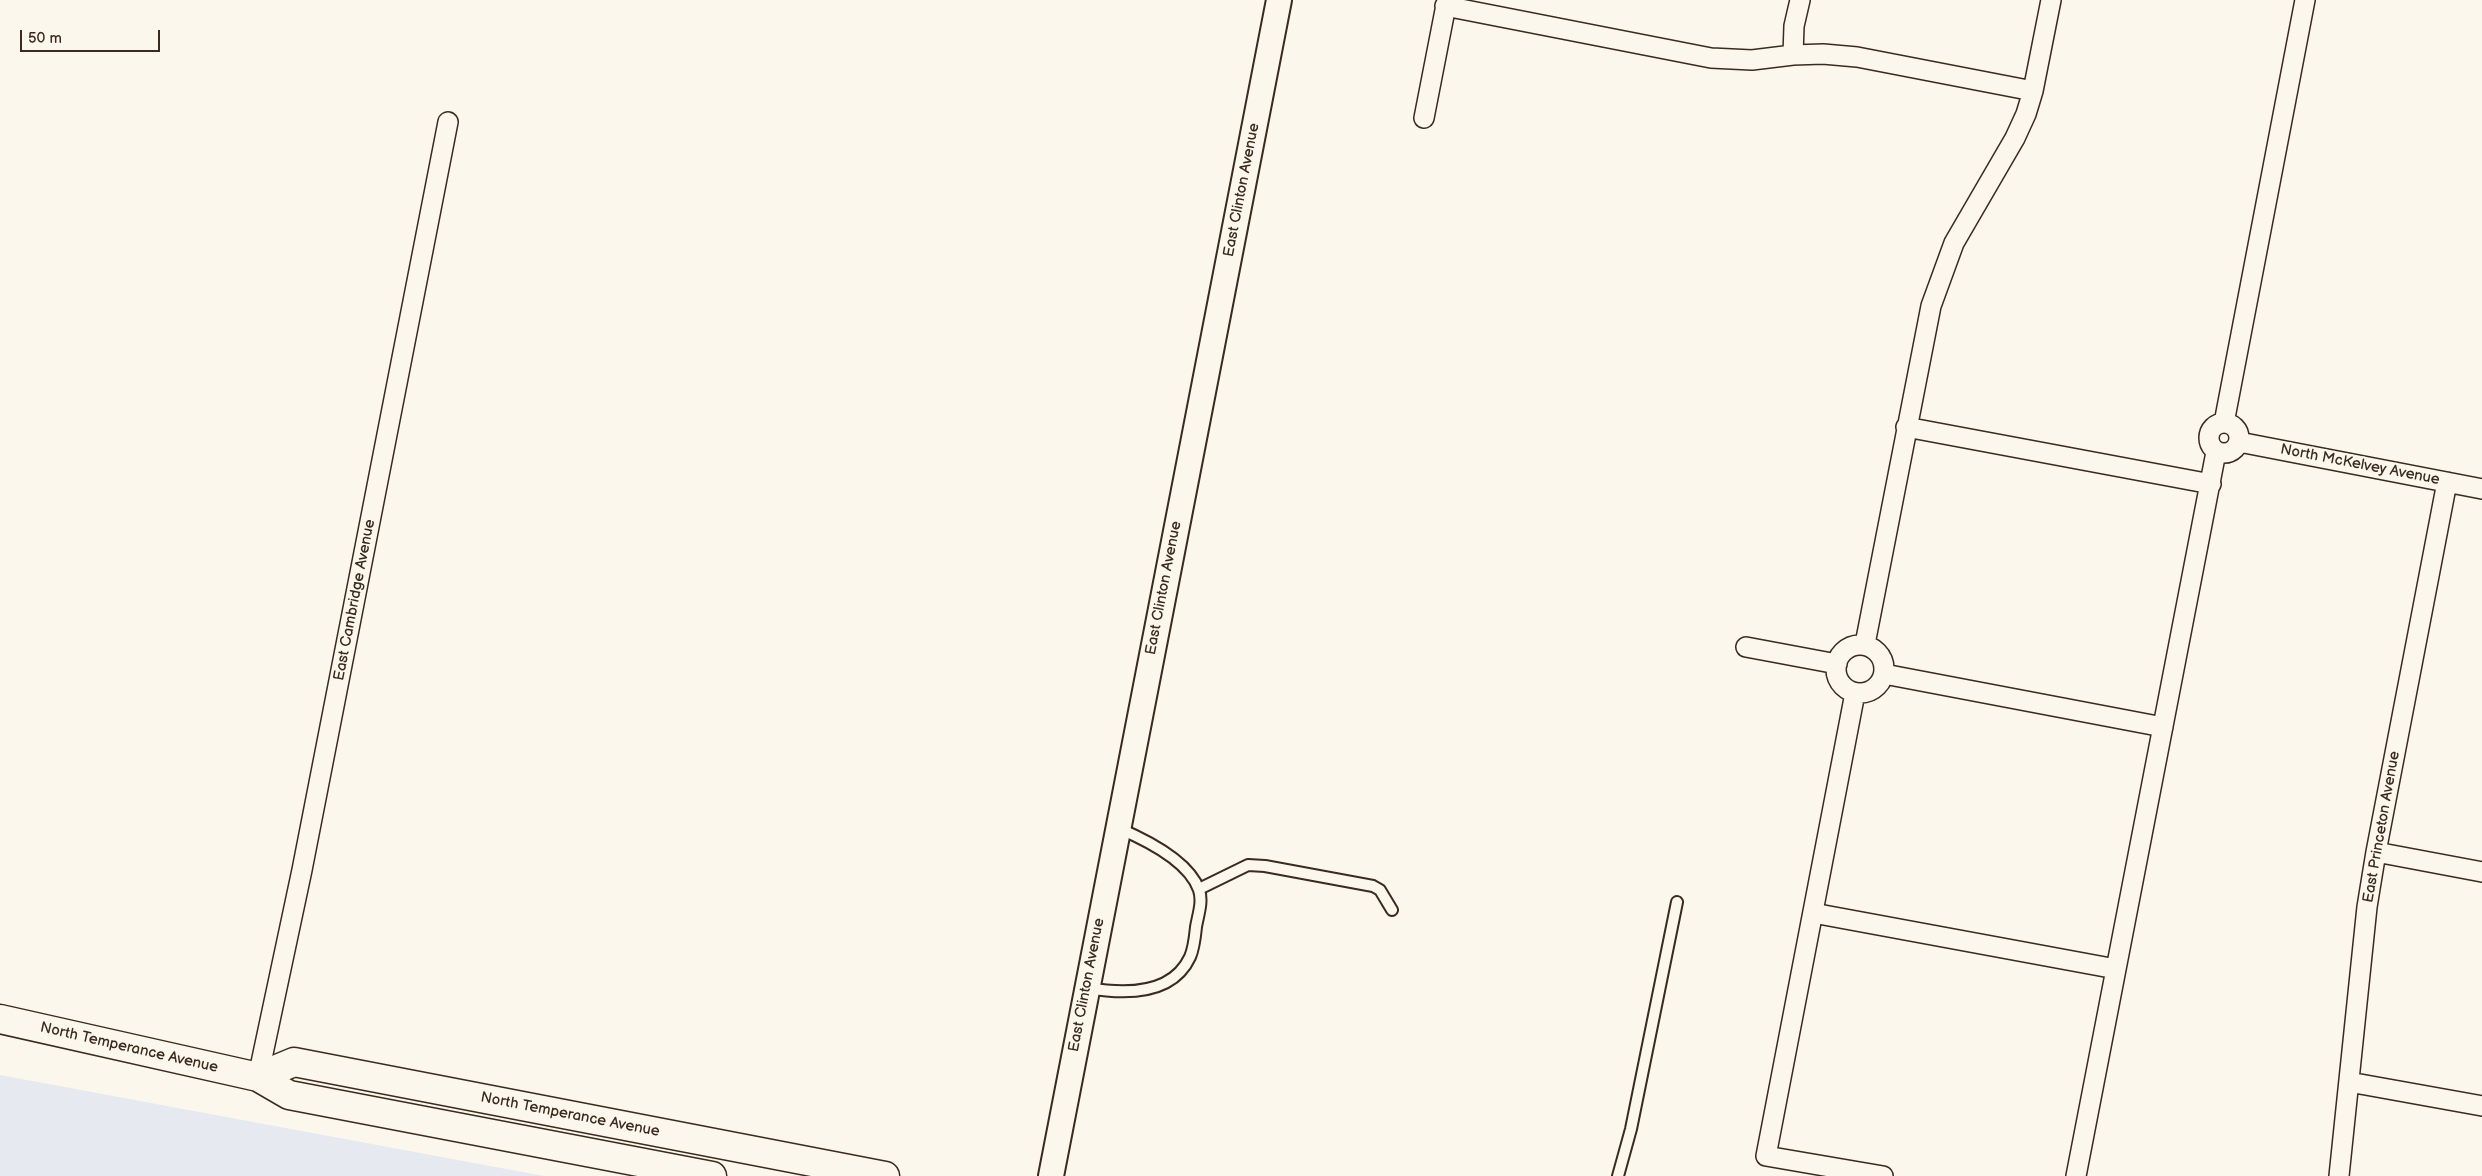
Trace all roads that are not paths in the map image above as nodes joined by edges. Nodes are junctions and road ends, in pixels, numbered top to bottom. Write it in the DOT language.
graph roads {
  1 [pos="1280,0"];
  2 [pos="1800,0"];
  3 [pos="2051,0"];
  4 [pos="2305,0"];
  5 [pos="1446,3"];
  6 [pos="1793,55"];
  7 [pos="2033,91"];
  8 [pos="1424,118"];
  9 [pos="448,122"];
  10 [pos="2224,423"];
  11 [pos="1906,427"];
  12 [pos="2239,442"];
  13 [pos="2216,452"];
  14 [pos="2447,482"];
  15 [pos="2211,484"];
  16 [pos="2482,489"];
  17 [pos="1865,644"];
  18 [pos="1746,647"];
  19 [pos="1836,664"];
  20 [pos="1884,674"];
  21 [pos="1855,693"];
  22 [pos="2163,727"];
  23 [pos="1118,827"];
  24 [pos="2376,852"];
  25 [pos="2482,872"];
  26 [pos="1199,889"];
  27 [pos="1677,902"];
  28 [pos="1392,910"];
  29 [pos="1813,913"];
  30 [pos="2116,969"];
  31 [pos="1087,988"];
  32 [pos="0,1019"];
  33 [pos="258,1077"];
  34 [pos="2349,1082"];
  35 [pos="2482,1106"];
  36 [pos="1852,1173"];
  37 [pos="712,1176"];
  38 [pos="885,1176"];
  39 [pos="1051,1176"];
  40 [pos="1618,1176"];
  41 [pos="1883,1176"];
  42 [pos="2076,1176"];
  43 [pos="2339,1176"];
  1 -- 23 [label="street, East Clinton Avenue"];
  2 -- 6 [label="street"];
  3 -- 7 [label="street"];
  4 -- 10 [label="street"];
  5 -- 6 [label="street"];
  5 -- 8 [label="street"];
  6 -- 7 [label="street"];
  7 -- 11 [label="street"];
  9 -- 33 [label="street, East Cambridge Avenue"];
  10 -- 12 [label="street"];
  10 -- 13 [label="street"];
  11 -- 15 [label="street"];
  11 -- 17 [label="street"];
  12 -- 13 [label="street"];
  12 -- 14 [label="street, North McKelvey Avenue"];
  13 -- 15 [label="street"];
  14 -- 16 [label="street, North McKelvey Avenue"];
  14 -- 24 [label="street, East Princeton Avenue"];
  15 -- 22 [label="street"];
  17 -- 19 [label="street"];
  17 -- 20 [label="street"];
  18 -- 19 [label="street"];
  19 -- 21 [label="street"];
  20 -- 21 [label="street"];
  20 -- 22 [label="street"];
  21 -- 29 [label="street"];
  22 -- 30 [label="street"];
  23 -- 26 [label="lane"];
  23 -- 31 [label="street, East Clinton Avenue"];
  24 -- 25 [label="street"];
  24 -- 34 [label="street, East Princeton Avenue"];
  26 -- 28 [label="lane"];
  26 -- 31 [label="lane"];
  27 -- 40 [label="lane"];
  29 -- 30 [label="street"];
  29 -- 36 [label="street"];
  30 -- 42 [label="street"];
  31 -- 39 [label="street, East Clinton Avenue"];
  32 -- 33 [label="main road, North Temperance Avenue"];
  33 -- 37 [label="main road, North Temperance Avenue"];
  33 -- 38 [label="main road, North Temperance Avenue"];
  34 -- 35 [label="street"];
  34 -- 43 [label="street, East Princeton Avenue"];
  36 -- 41 [label="street"];
}
